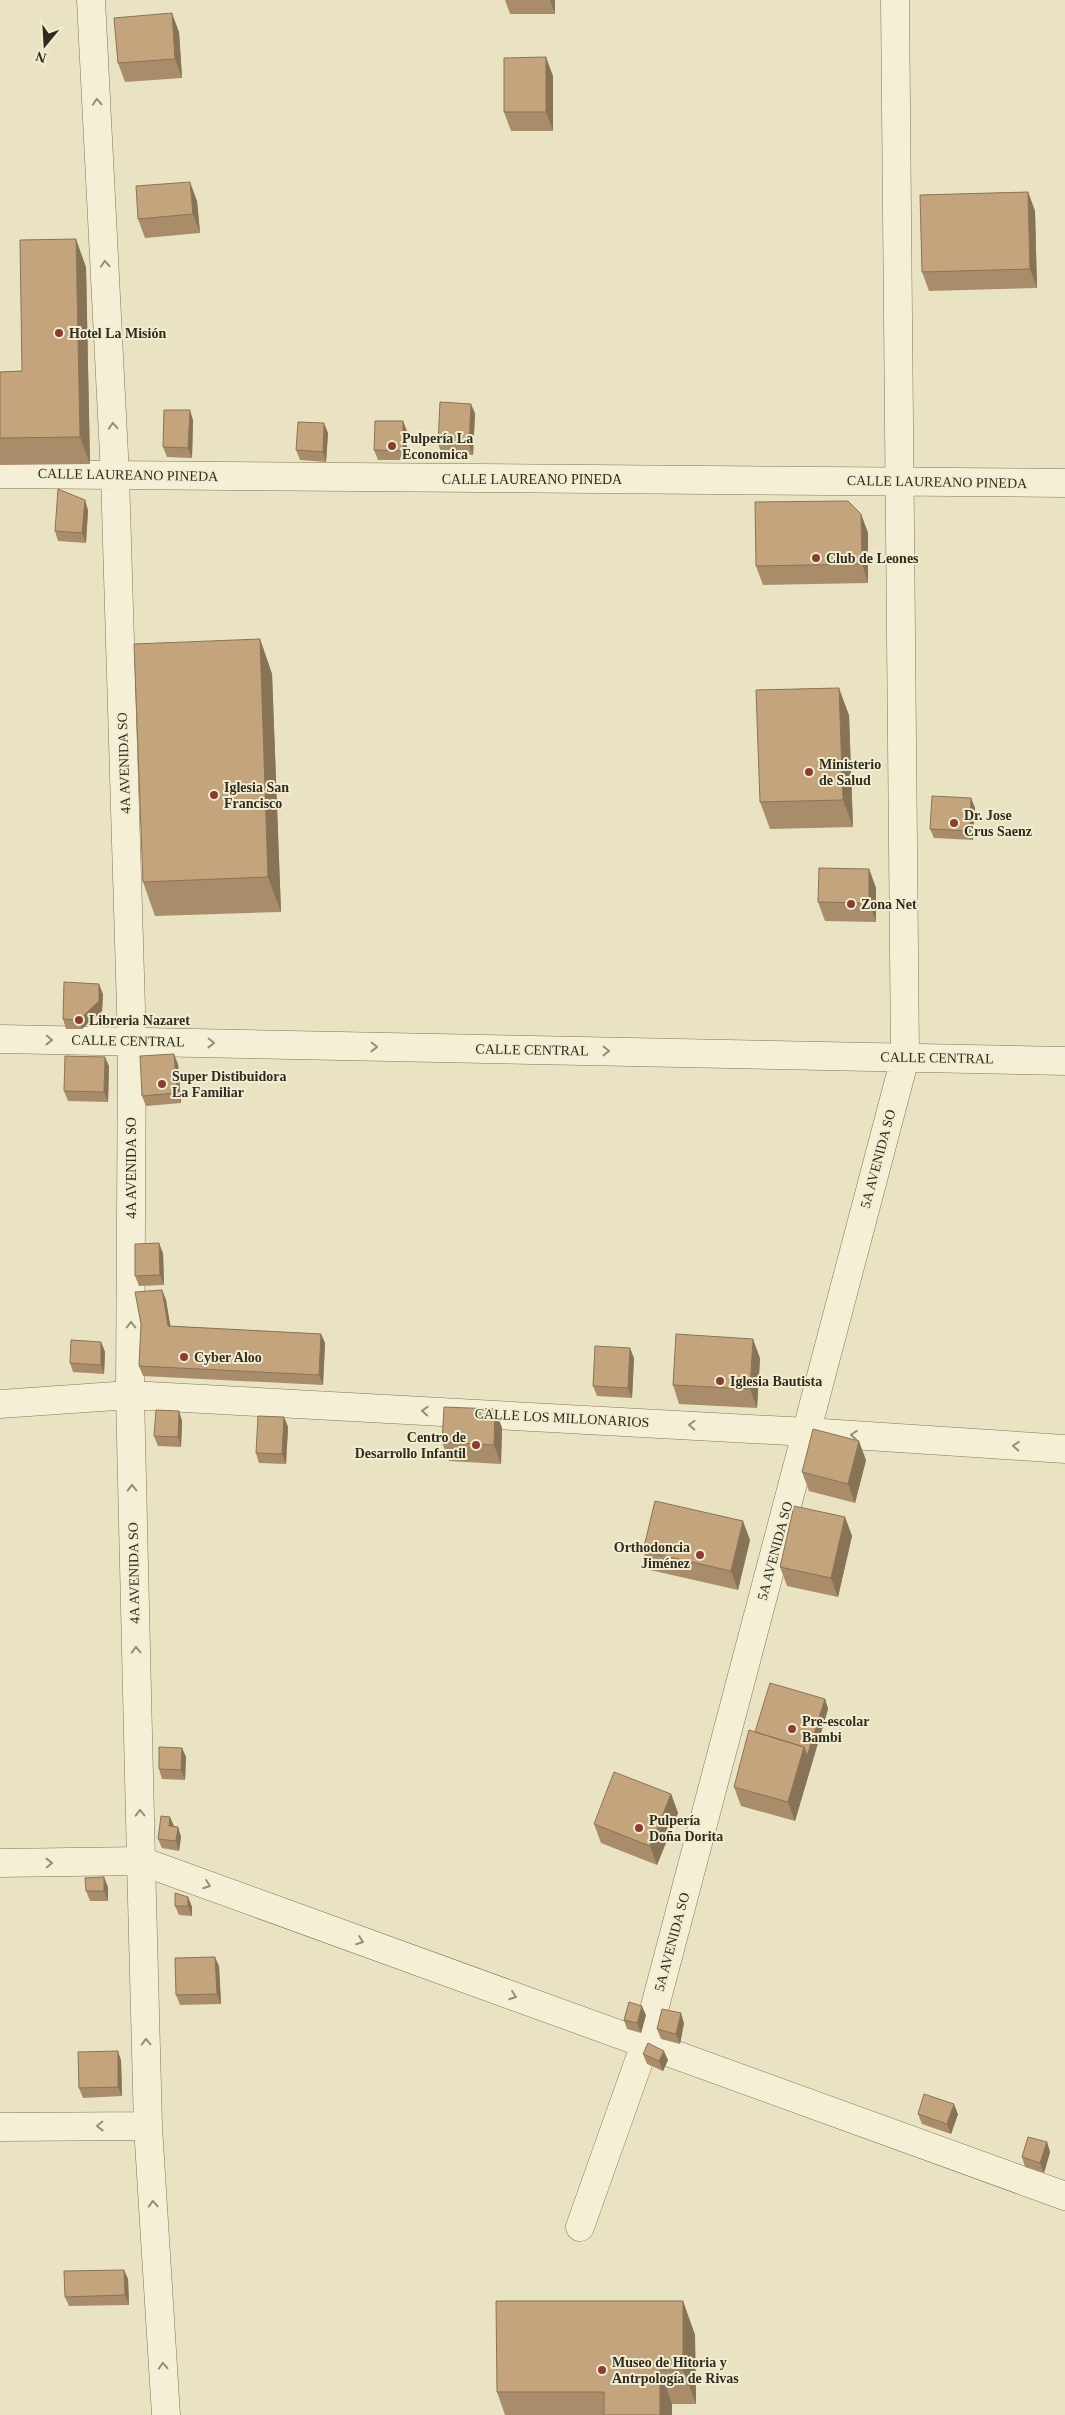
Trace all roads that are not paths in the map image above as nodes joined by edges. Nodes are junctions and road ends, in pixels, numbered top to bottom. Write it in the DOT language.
graph roads {
  1 [pos="91,0"];
  2 [pos="895,0"];
  3 [pos="0,474"];
  4 [pos="115,475"];
  5 [pos="899,482"];
  6 [pos="1065,484"];
  7 [pos="0,1039"];
  8 [pos="132,1042"];
  9 [pos="905,1058"];
  10 [pos="1065,1061"];
  11 [pos="130,1395"];
  12 [pos="0,1404"];
  13 [pos="806,1432"];
  14 [pos="1065,1449"];
  15 [pos="141,1861"];
  16 [pos="0,1863"];
  17 [pos="646,2044"];
  18 [pos="148,2126"];
  19 [pos="0,2128"];
  20 [pos="1065,2196"];
  21 [pos="580,2227"];
  22 [pos="166,2415"];
  4 -- 1 [label="street, 4A AVENIDA SO, one-way"];
  2 -- 5 [label="street, 5A AVENIDA SO"];
  3 -- 4 [label="street, CALLE LAUREANO PINEDA"];
  4 -- 5 [label="street, CALLE LAUREANO PINEDA"];
  4 -- 8 [label="street, 4A AVENIDA SO"];
  5 -- 6 [label="street, CALLE LAUREANO PINEDA"];
  5 -- 9 [label="street, 5A AVENIDA SO"];
  7 -- 8 [label="street, CALLE CENTRAL, one-way"];
  8 -- 9 [label="street, CALLE CENTRAL, one-way"];
  11 -- 8 [label="street, 4A AVENIDA SO, one-way"];
  9 -- 10 [label="street, CALLE CENTRAL"];
  9 -- 13 [label="street, 5A AVENIDA SO"];
  11 -- 12 [label="street, CALLE LOS MILLONARIOS"];
  13 -- 11 [label="street, CALLE LOS MILLONARIOS, one-way"];
  15 -- 11 [label="street, 4A AVENIDA SO, one-way"];
  14 -- 13 [label="street, CALLE LOS MILLONARIOS, one-way"];
  13 -- 17 [label="street, 5A AVENIDA SO"];
  16 -- 15 [label="street, one-way"];
  15 -- 17 [label="street, one-way"];
  18 -- 15 [label="street, 4A AVENIDA SO, one-way"];
  17 -- 20 [label="street"];
  17 -- 21 [label="street, 5A AVENIDA SO"];
  18 -- 19 [label="street, one-way"];
  22 -- 18 [label="street, 4A AVENIDA SO, one-way"];
}
